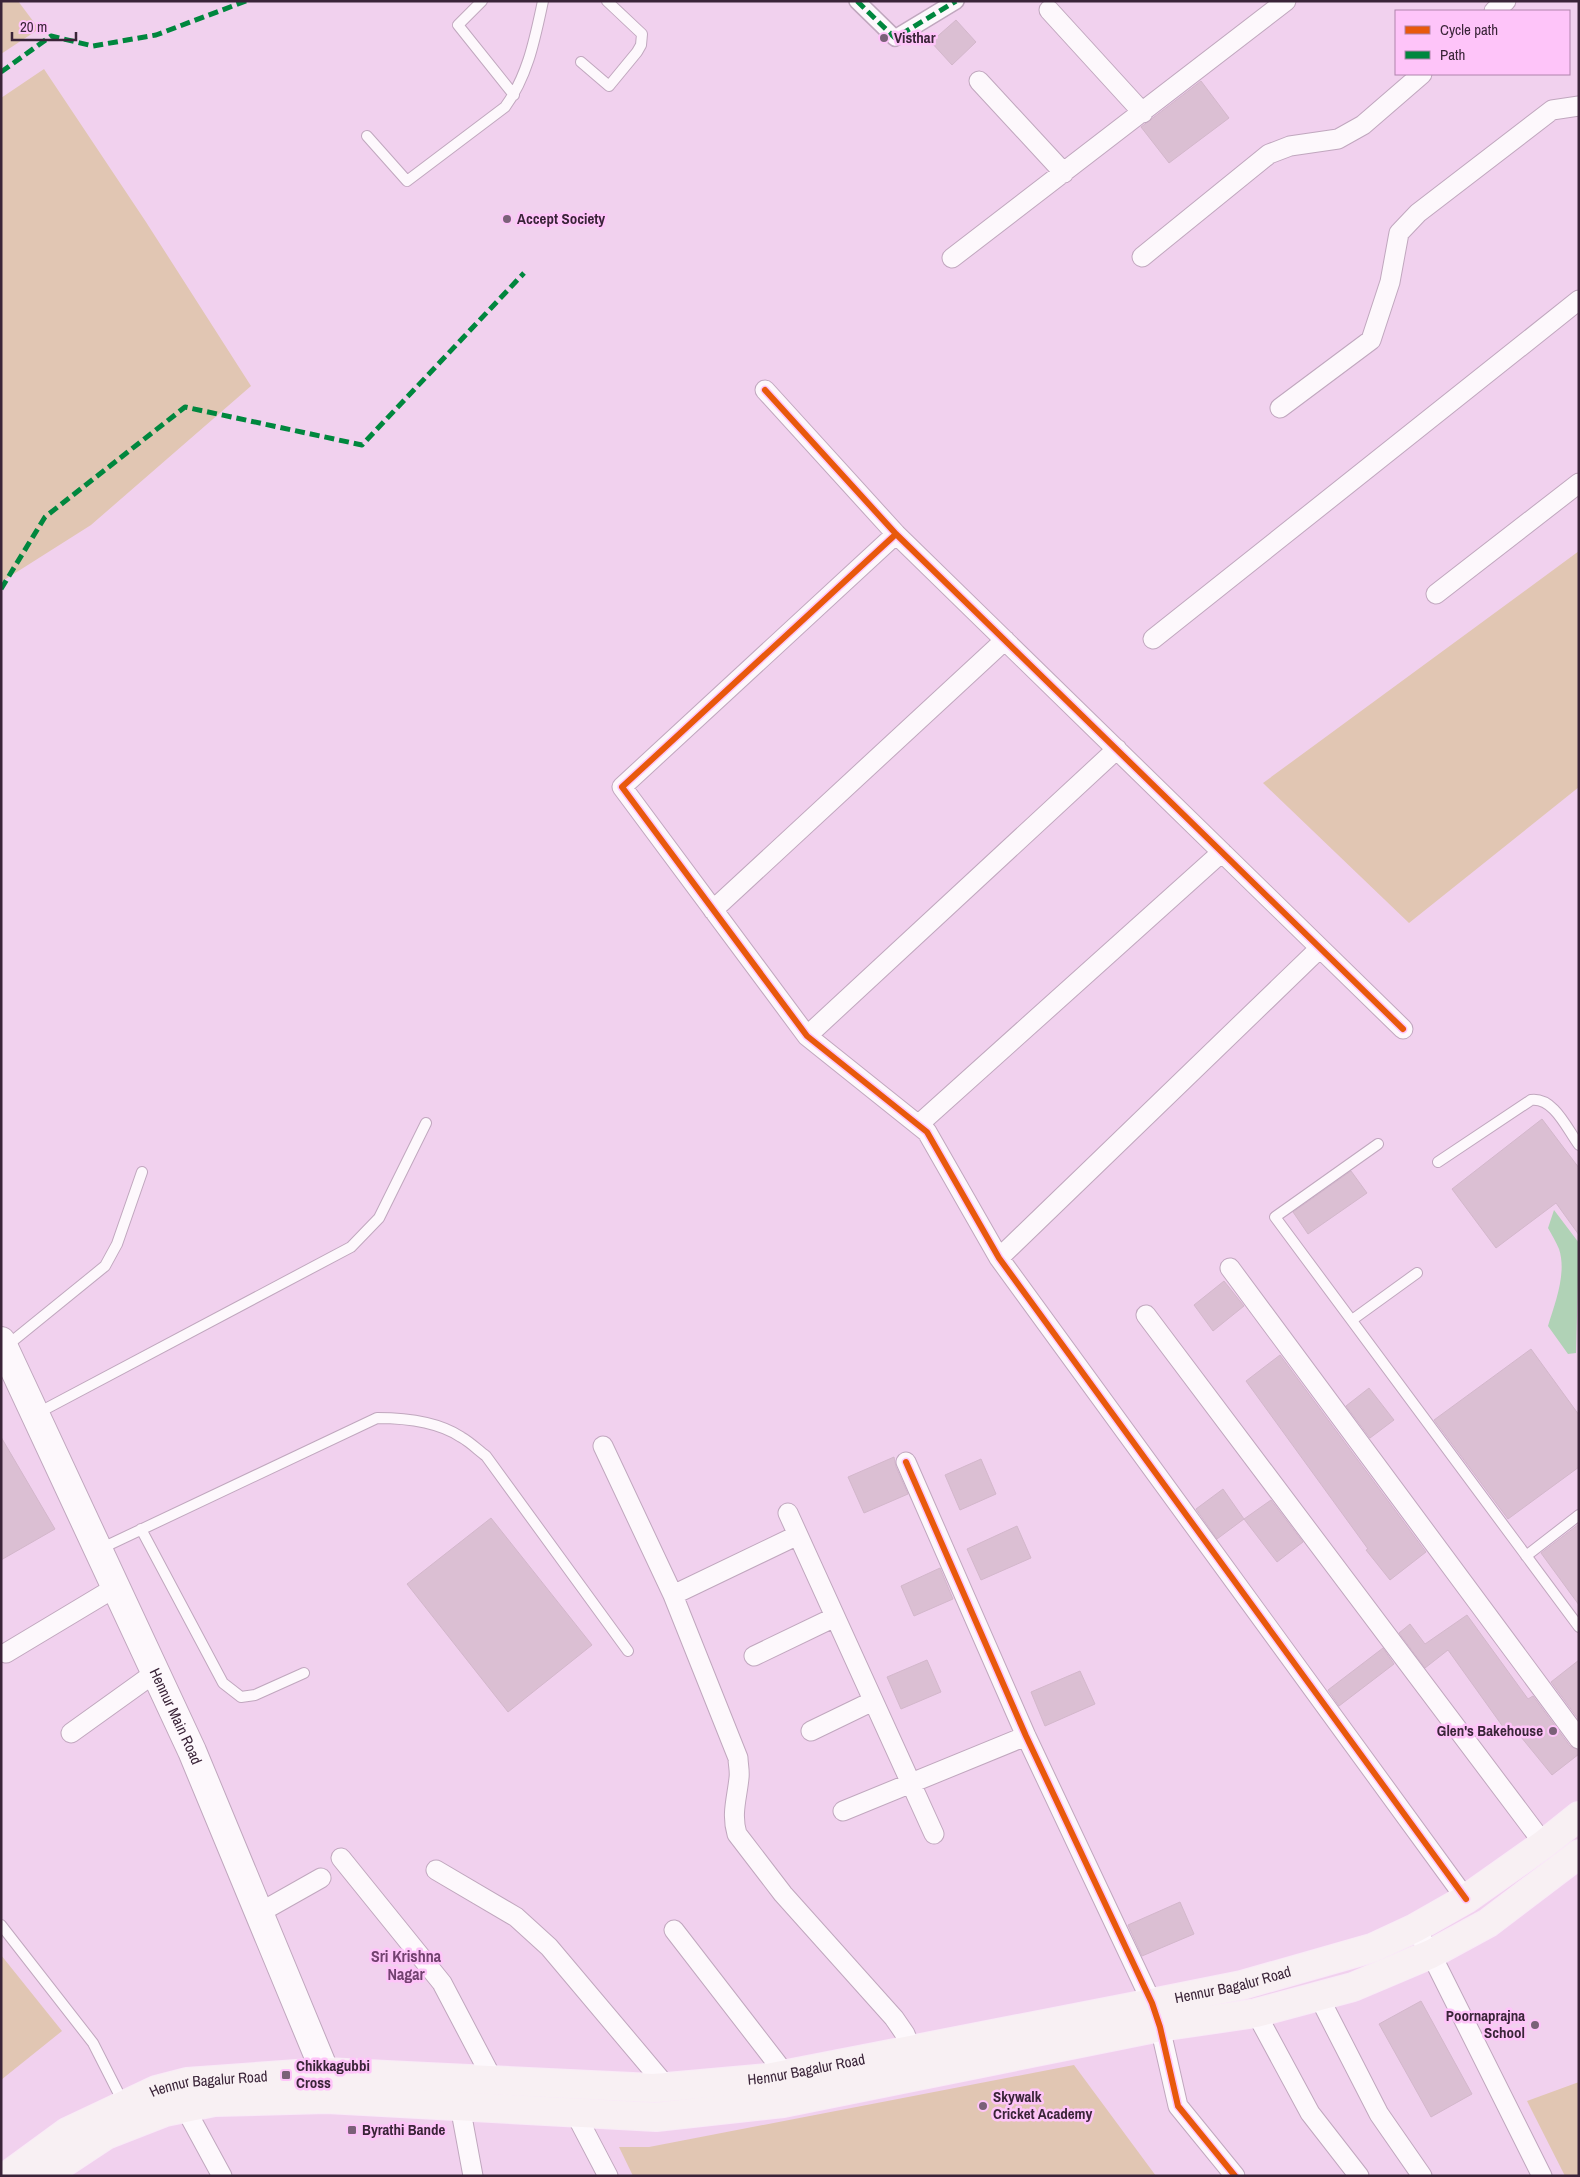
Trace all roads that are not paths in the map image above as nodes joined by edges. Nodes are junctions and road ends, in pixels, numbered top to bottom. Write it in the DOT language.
graph roads {
  1 [pos="482,1"];
  2 [pos="543,1"];
  3 [pos="607,1"];
  4 [pos="857,1"];
  5 [pos="956,1"];
  6 [pos="1286,1"];
  7 [pos="1506,1"];
  8 [pos="1049,10"];
  9 [pos="1495,10"];
  10 [pos="581,62"];
  11 [pos="1421,75"];
  12 [pos="979,81"];
  13 [pos="514,95"];
  14 [pos="1579,106"];
  15 [pos="1143,113"];
  16 [pos="367,136"];
  17 [pos="1064,173"];
  18 [pos="1142,257"];
  19 [pos="952,258"];
  20 [pos="1579,300"];
  21 [pos="765,390"];
  22 [pos="1280,408"];
  23 [pos="1579,483"];
  24 [pos="896,534"];
  25 [pos="1436,594"];
  26 [pos="1153,639"];
  27 [pos="1005,640"];
  28 [pos="1117,749"];
  29 [pos="1222,852"];
  30 [pos="714,910"];
  31 [pos="1320,948"];
  32 [pos="1403,1029"];
  33 [pos="807,1036"];
  34 [pos="426,1123"];
  35 [pos="918,1125"];
  36 [pos="1378,1144"];
  37 [pos="1579,1145"];
  38 [pos="1438,1162"];
  39 [pos="142,1172"];
  40 [pos="999,1258"];
  41 [pos="1230,1268"];
  42 [pos="1418,1272"];
  43 [pos="1146,1316"];
  44 [pos="1352,1320"];
  45 [pos="3,1344"];
  46 [pos="36,1414"];
  47 [pos="602,1446"];
  48 [pos="906,1462"];
  49 [pos="788,1513"];
  50 [pos="1579,1514"];
  51 [pos="140,1530"];
  52 [pos="798,1535"];
  53 [pos="98,1549"];
  54 [pos="1526,1556"];
  55 [pos="116,1587"];
  56 [pos="673,1595"];
  57 [pos="835,1617"];
  58 [pos="1579,1627"];
  59 [pos="628,1651"];
  60 [pos="6,1653"];
  61 [pos="754,1656"];
  62 [pos="156,1672"];
  63 [pos="304,1673"];
  64 [pos="873,1701"];
  65 [pos="811,1731"];
  66 [pos="71,1734"];
  67 [pos="1026,1736"];
  68 [pos="1579,1739"];
  69 [pos="910,1783"];
  70 [pos="843,1811"];
  71 [pos="1579,1816"];
  72 [pos="934,1834"];
  73 [pos="1544,1844"];
  74 [pos="1579,1854"];
  75 [pos="341,1858"];
  76 [pos="436,1870"];
  77 [pos="321,1878"];
  78 [pos="1466,1899"];
  79 [pos="259,1913"];
  80 [pos="1,1925"];
  81 [pos="1416,1928"];
  82 [pos="674,1930"];
  83 [pos="1431,1954"];
  84 [pos="1319,1996"];
  85 [pos="1256,2012"];
  86 [pos="1156,2015"];
  87 [pos="912,2050"];
  88 [pos="786,2074"];
  89 [pos="922,2075"];
  90 [pos="493,2080"];
  91 [pos="326,2086"];
  92 [pos="666,2087"];
  93 [pos="169,2103"];
  94 [pos="124,2105"];
  95 [pos="460,2106"];
  96 [pos="575,2113"];
  97 [pos="7,2176"];
  98 [pos="44,2176"];
  99 [pos="222,2176"];
  100 [pos="473,2176"];
  101 [pos="608,2176"];
  102 [pos="1235,2176"];
  103 [pos="1359,2176"];
  104 [pos="1422,2176"];
  105 [pos="1542,2176"];
  1 -- 13 [label="lane"];
  2 -- 13 [label="lane"];
  3 -- 10 [label="lane"];
  4 -- 5 [label="street"];
  6 -- 15 [label="street"];
  7 -- 9 [label="street"];
  8 -- 15 [label="street"];
  11 -- 18 [label="street"];
  12 -- 17 [label="street"];
  13 -- 16 [label="lane"];
  14 -- 22 [label="street"];
  15 -- 17 [label="street"];
  17 -- 19 [label="street"];
  20 -- 26 [label="street"];
  21 -- 24 [label="street"];
  23 -- 25 [label="street"];
  24 -- 27 [label="street"];
  24 -- 30 [label="street"];
  27 -- 28 [label="street"];
  27 -- 30 [label="street"];
  28 -- 29 [label="street"];
  28 -- 33 [label="street"];
  29 -- 31 [label="street"];
  29 -- 35 [label="street"];
  30 -- 33 [label="street"];
  31 -- 32 [label="street"];
  31 -- 40 [label="street"];
  33 -- 35 [label="street"];
  34 -- 46 [label="lane"];
  35 -- 40 [label="street"];
  36 -- 44 [label="lane"];
  37 -- 38 [label="lane"];
  39 -- 45 [label="lane"];
  40 -- 78 [label="street"];
  41 -- 68 [label="street"];
  42 -- 44 [label="lane"];
  43 -- 73 [label="street"];
  44 -- 54 [label="lane"];
  45 -- 46 [label="main road, Hennur Main Road"];
  46 -- 53 [label="main road, Hennur Main Road"];
  47 -- 56 [label="street"];
  48 -- 67 [label="street"];
  49 -- 52 [label="street"];
  50 -- 54 [label="lane"];
  51 -- 53 [label="lane"];
  51 -- 59 [label="lane"];
  51 -- 63 [label="lane"];
  52 -- 56 [label="street"];
  52 -- 57 [label="street"];
  53 -- 55 [label="main road, Hennur Main Road"];
  54 -- 58 [label="lane"];
  55 -- 60 [label="street"];
  55 -- 62 [label="main road, Hennur Main Road"];
  56 -- 87 [label="street"];
  57 -- 61 [label="street"];
  57 -- 64 [label="street"];
  62 -- 66 [label="street"];
  62 -- 79 [label="main road, Hennur Main Road"];
  64 -- 65 [label="street"];
  64 -- 69 [label="street"];
  67 -- 69 [label="street"];
  67 -- 86 [label="street"];
  69 -- 70 [label="street"];
  69 -- 72 [label="street"];
  71 -- 73 [label="main road, Hennur Bagalur Road"];
  73 -- 78 [label="main road, Hennur Bagalur Road"];
  74 -- 83 [label="main road, Hennur Bagalur Road"];
  75 -- 90 [label="street"];
  76 -- 92 [label="street"];
  77 -- 79 [label="street"];
  78 -- 81 [label="main road, Hennur Bagalur Road"];
  79 -- 91 [label="main road, Hennur Main Road"];
  80 -- 94 [label="lane"];
  81 -- 83 [label="street"];
  81 -- 86 [label="main road, Hennur Bagalur Road"];
  82 -- 88 [label="street"];
  83 -- 84 [label="main road, Hennur Bagalur Road"];
  83 -- 105 [label="street"];
  84 -- 85 [label="main road, Hennur Bagalur Road"];
  84 -- 104 [label="street"];
  85 -- 86 [label="main road, Hennur Bagalur Road"];
  85 -- 103 [label="street"];
  86 -- 87 [label="main road, Hennur Bagalur Road"];
  86 -- 89 [label="main road, Hennur Bagalur Road"];
  86 -- 102 [label="street"];
  87 -- 88 [label="main road, Hennur Bagalur Road"];
  87 -- 89 [label="street"];
  88 -- 92 [label="main road, Hennur Bagalur Road"];
  89 -- 96 [label="main road, Hennur Bagalur Road"];
  90 -- 91 [label="main road, Hennur Bagalur Road"];
  90 -- 92 [label="main road, Hennur Bagalur Road"];
  91 -- 93 [label="main road, Hennur Bagalur Road"];
  91 -- 95 [label="main road, Hennur Bagalur Road"];
  93 -- 94 [label="main road, Hennur Bagalur Road"];
  93 -- 98 [label="main road, Hennur Bagalur Road"];
  93 -- 99 [label="street"];
  94 -- 97 [label="main road, Hennur Bagalur Road"];
  95 -- 96 [label="main road, Hennur Bagalur Road"];
  95 -- 100 [label="street"];
  96 -- 101 [label="street"];
}
